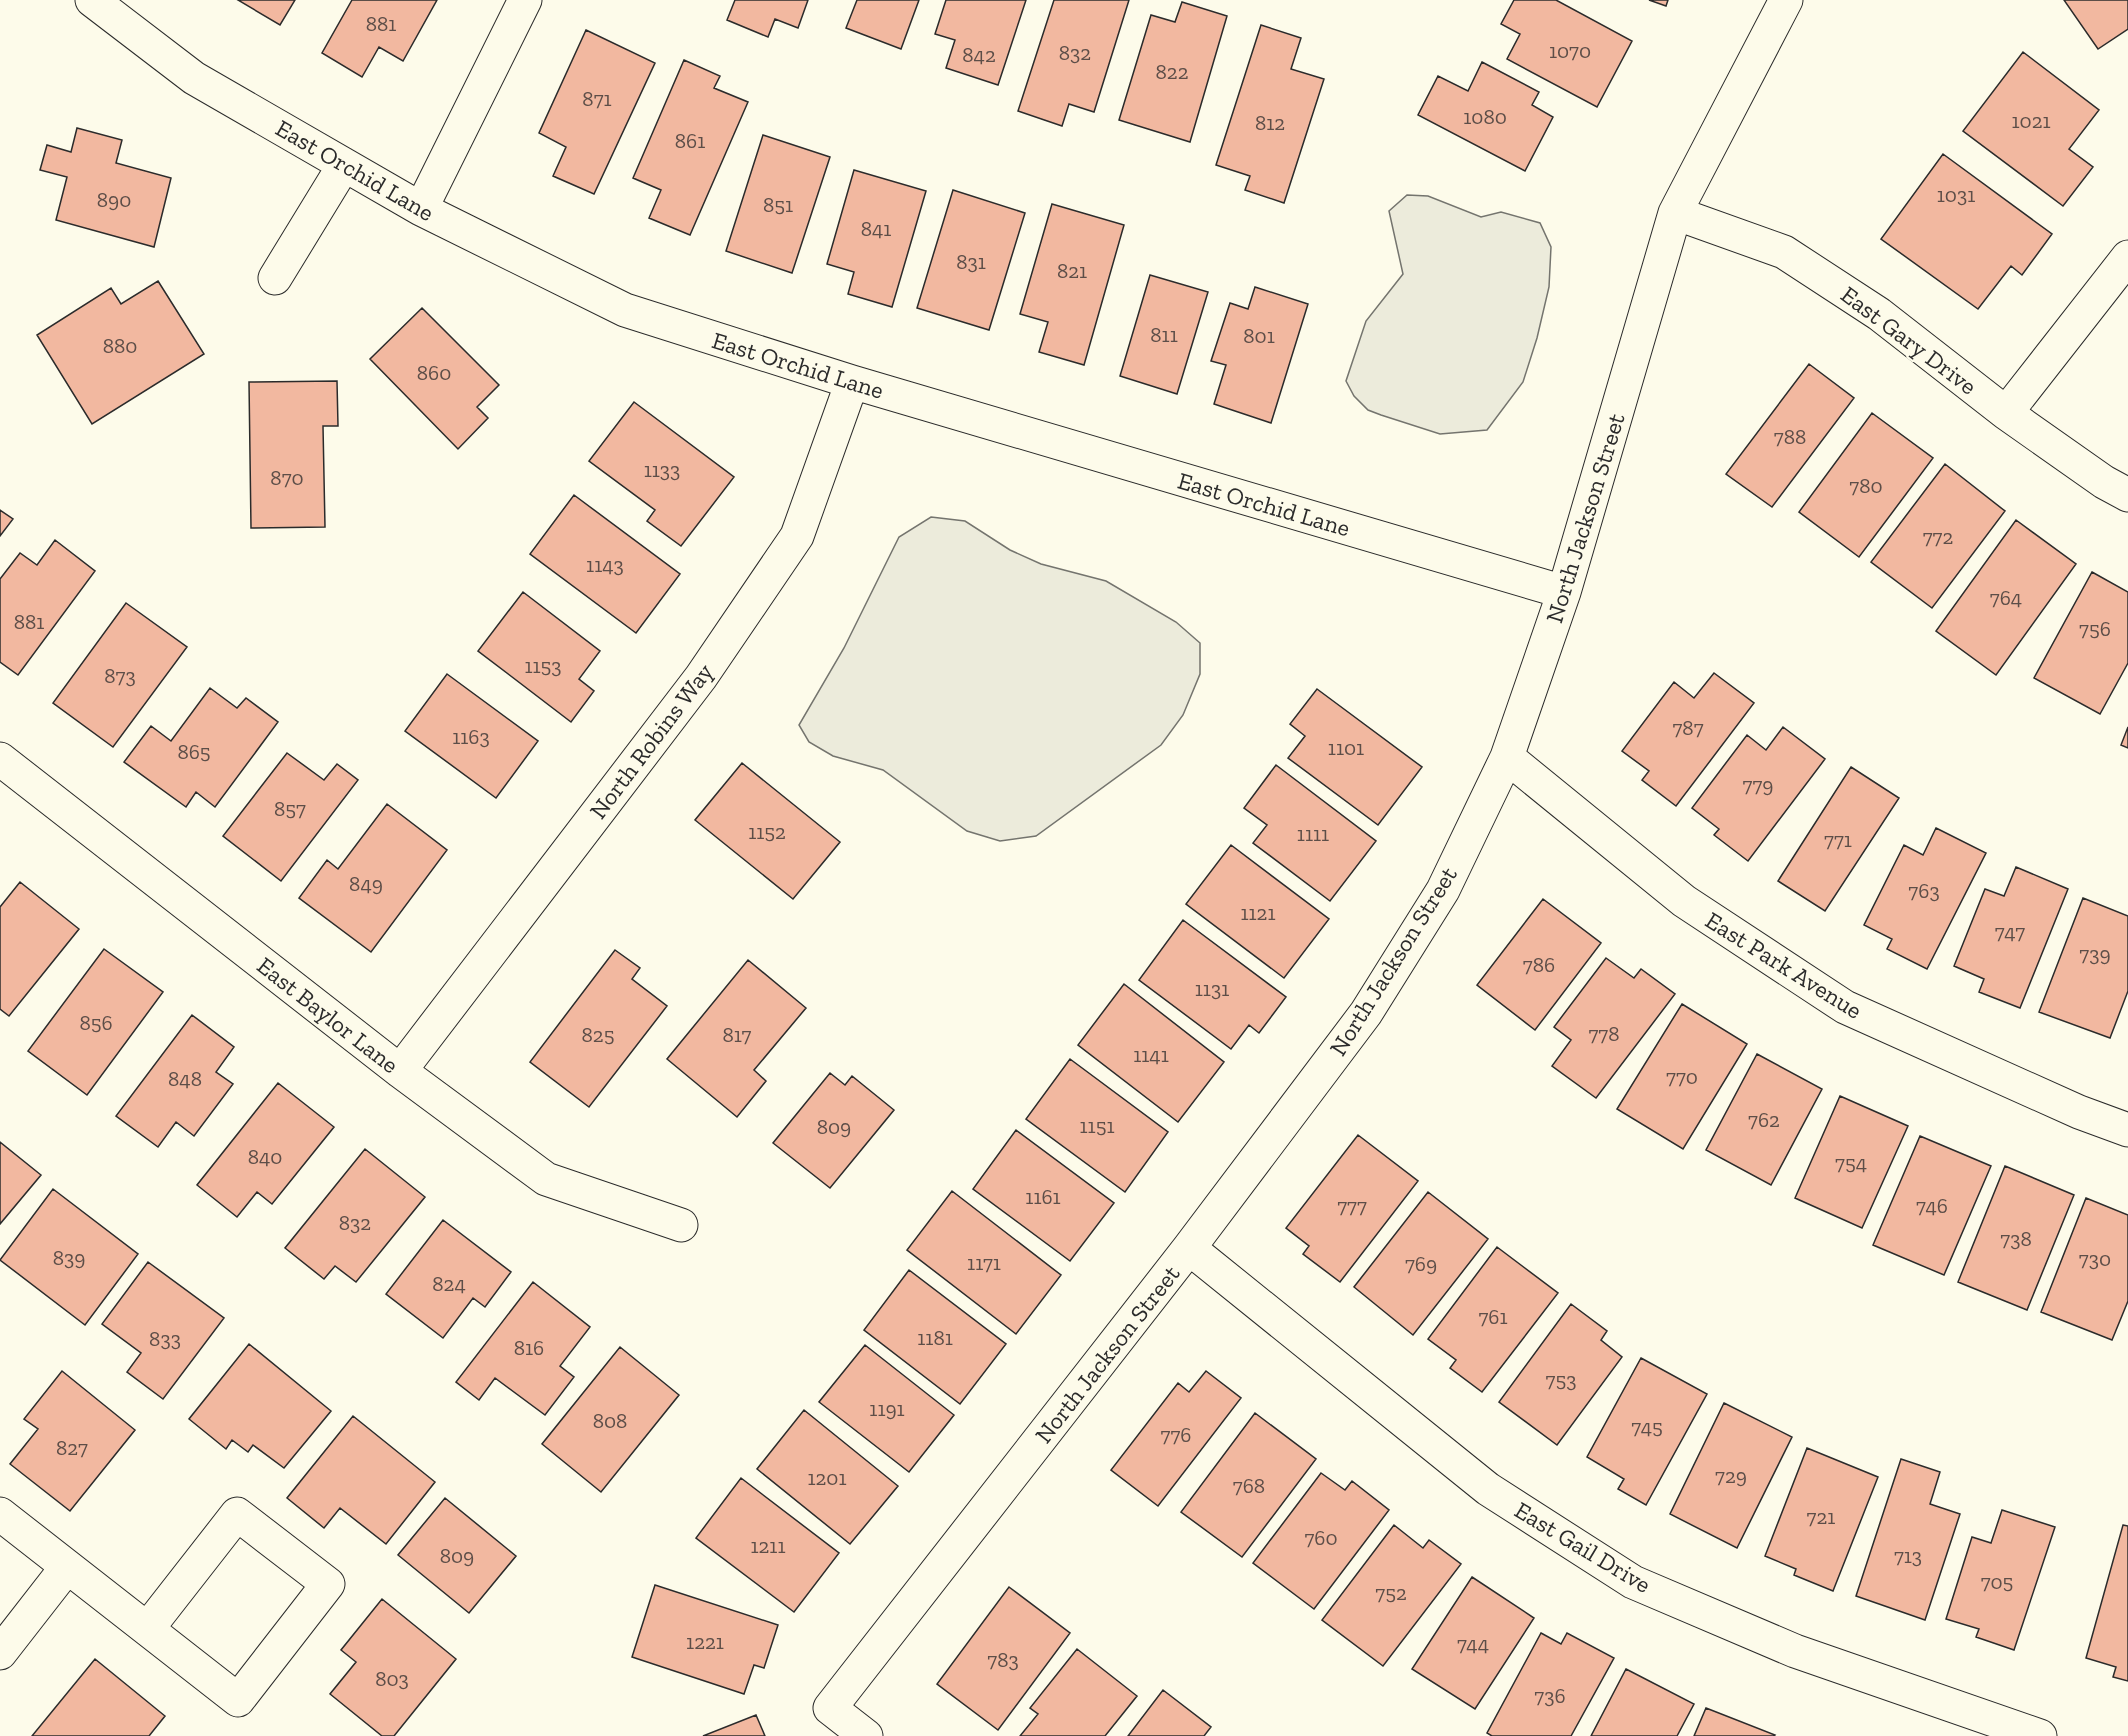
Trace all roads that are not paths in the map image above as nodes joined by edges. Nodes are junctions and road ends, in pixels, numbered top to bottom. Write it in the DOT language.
graph roads {
  1 [pos="92,0"];
  2 [pos="525,0"];
  3 [pos="1786,0"];
  4 [pos="344,165"];
  5 [pos="421,209"];
  6 [pos="1675,213"];
  7 [pos="2128,257"];
  8 [pos="275,278"];
  9 [pos="852,382"];
  10 [pos="2006,413"];
  11 [pos="2128,495"];
  12 [pos="1564,592"];
  13 [pos="1507,757"];
  14 [pos="0,759"];
  15 [pos="400,1071"];
  16 [pos="2128,1130"];
  17 [pos="681,1225"];
  18 [pos="1189,1248"];
  19 [pos="0,1514"];
  20 [pos="67,1567"];
  21 [pos="148,1628"];
  22 [pos="0,1653"];
  23 [pos="866,1736"];
  24 [pos="2040,1736"];
  1 -- 4 [label="street, East Orchid Lane"];
  2 -- 5 [label="street"];
  3 -- 6 [label="street, North Jackson Street"];
  4 -- 5 [label="street, East Orchid Lane"];
  4 -- 8 [label="street"];
  5 -- 9 [label="street, East Orchid Lane"];
  6 -- 10 [label="street, East Gary Drive"];
  6 -- 12 [label="street, North Jackson Street"];
  7 -- 10 [label="street"];
  9 -- 12 [label="street, East Orchid Lane"];
  9 -- 15 [label="street, North Robins Way"];
  10 -- 11 [label="street, East Gary Drive"];
  12 -- 13 [label="street, North Jackson Street"];
  13 -- 16 [label="street, East Park Avenue"];
  13 -- 18 [label="street, North Jackson Street"];
  14 -- 15 [label="street, East Baylor Lane"];
  15 -- 17 [label="street, East Baylor Lane"];
  18 -- 23 [label="street, North Jackson Street"];
  18 -- 24 [label="street, East Gail Drive"];
  19 -- 20 [label="street"];
  20 -- 21 [label="street"];
  20 -- 22 [label="street"];
  21 -- 21 [label="street"];
}
